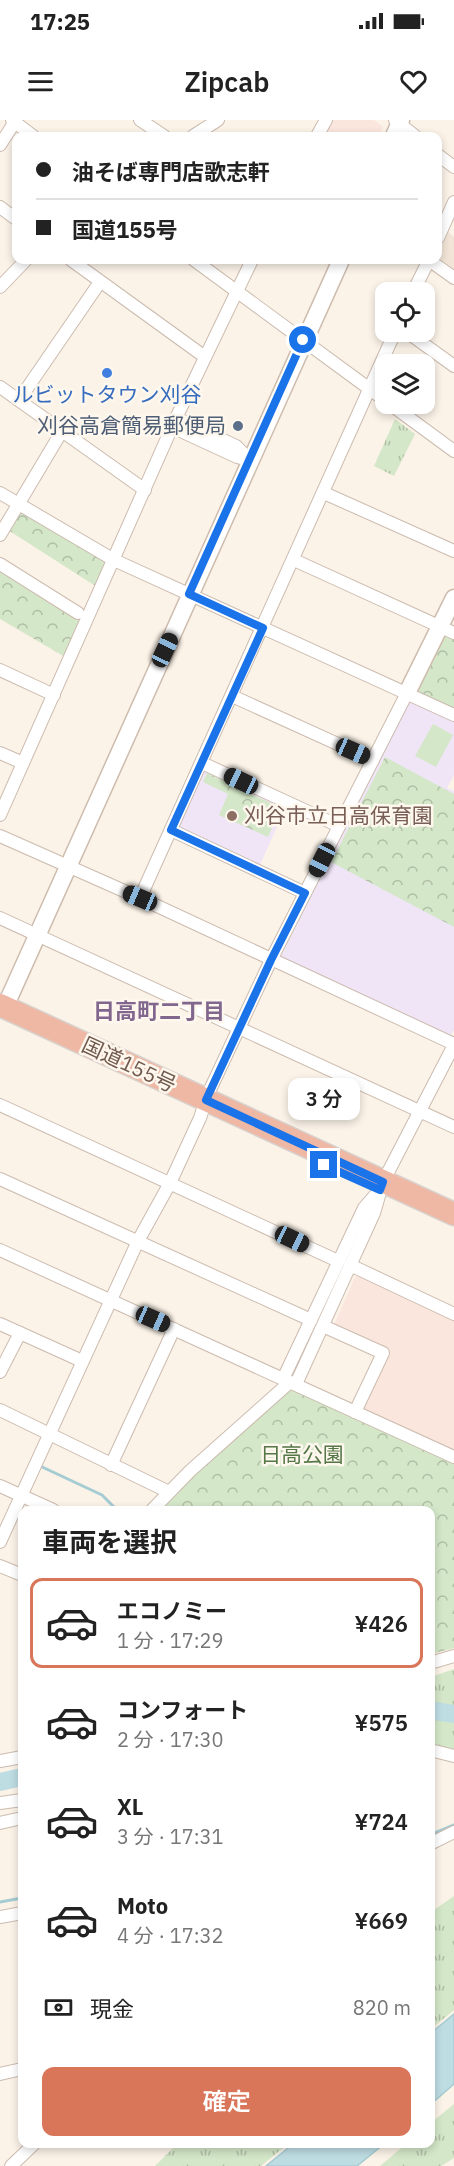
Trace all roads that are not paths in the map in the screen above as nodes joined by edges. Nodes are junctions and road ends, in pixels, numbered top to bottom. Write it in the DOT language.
graph roads {
  1 [pos="140,120"];
  2 [pos="218,120"];
  3 [pos="14,121"];
  4 [pos="28,132"];
  5 [pos="158,132"];
  6 [pos="199,132"];
  7 [pos="0,146"];
  8 [pos="442,157"];
  9 [pos="454,167"];
  10 [pos="454,202"];
  11 [pos="442,229"];
  12 [pos="22,264"];
  13 [pos="76,264"];
  14 [pos="199,264"];
  15 [pos="250,264"];
  16 [pos="339,264"];
  17 [pos="427,264"];
  18 [pos="435,264"];
  19 [pos="454,278"];
  20 [pos="100,282"];
  21 [pos="418,282"];
  22 [pos="0,287"];
  23 [pos="236,291"];
  24 [pos="303,340"];
  25 [pos="391,342"];
  26 [pos="421,342"];
  27 [pos="205,357"];
  28 [pos="454,366"];
  29 [pos="0,387"];
  30 [pos="370,389"];
  31 [pos="375,392"];
  32 [pos="19,400"];
  33 [pos="404,414"];
  34 [pos="174,423"];
  35 [pos="62,431"];
  36 [pos="454,451"];
  37 [pos="250,460"];
  38 [pos="145,490"];
  39 [pos="324,492"];
  40 [pos="0,493"];
  41 [pos="19,505"];
  42 [pos="0,535"];
  43 [pos="454,550"];
  44 [pos="114,560"];
  45 [pos="294,560"];
  46 [pos="0,564"];
  47 [pos="189,594"];
  48 [pos="454,598"];
  49 [pos="78,613"];
  50 [pos="263,628"];
  51 [pos="447,629"];
  52 [pos="0,670"];
  53 [pos="407,693"];
  54 [pos="54,695"];
  55 [pos="232,696"];
  56 [pos="454,715"];
  57 [pos="0,753"];
  58 [pos="373,760"];
  59 [pos="23,763"];
  60 [pos="202,763"];
  61 [pos="0,815"];
  62 [pos="339,826"];
  63 [pos="171,830"];
  64 [pos="0,836"];
  65 [pos="67,866"];
  66 [pos="305,893"];
  67 [pos="140,898"];
  68 [pos="0,918"];
  69 [pos="36,934"];
  70 [pos="271,960"];
  71 [pos="1,1013"];
  72 [pos="238,1029"];
  73 [pos="454,1044"];
  74 [pos="0,1105"];
  75 [pos="204,1105"];
  76 [pos="419,1112"];
  77 [pos="454,1127"];
  78 [pos="0,1179"];
  79 [pos="170,1183"];
  80 [pos="382,1186"];
  81 [pos="454,1214"];
  82 [pos="454,1225"];
  83 [pos="138,1241"];
  84 [pos="0,1250"];
  85 [pos="344,1263"];
  86 [pos="111,1300"];
  87 [pos="454,1314"];
  88 [pos="317,1323"];
  89 [pos="0,1324"];
  90 [pos="174,1329"];
  91 [pos="20,1333"];
  92 [pos="82,1361"];
  93 [pos="0,1372"];
  94 [pos="290,1382"];
  95 [pos="0,1410"];
  96 [pos="355,1412"];
  97 [pos="49,1434"];
  98 [pos="454,1457"];
  99 [pos="111,1465"];
  100 [pos="0,1486"];
  101 [pos="169,1492"];
  102 [pos="21,1496"];
  103 [pos="43,1506"];
  104 [pos="157,1506"];
  105 [pos="0,1542"];
  106 [pos="0,1566"];
  107 [pos="18,1573"];
  108 [pos="454,1656"];
  109 [pos="435,1662"];
  110 [pos="435,1751"];
  111 [pos="454,1756"];
  112 [pos="18,1758"];
  113 [pos="0,1761"];
  114 [pos="18,1801"];
  115 [pos="0,1803"];
  116 [pos="18,1819"];
  117 [pos="0,1823"];
  118 [pos="454,1832"];
  119 [pos="435,1842"];
  120 [pos="18,1914"];
  121 [pos="0,1917"];
  122 [pos="18,2070"];
  123 [pos="0,2074"];
  124 [pos="30,2148"];
  125 [pos="11,2166"];
  1 -- 5 [label="street"];
  2 -- 6 [label="street"];
  3 -- 4 [label="street"];
  3 -- 7 [label="street"];
  8 -- 9 [label="street"];
  10 -- 11 [label="street"];
  12 -- 22 [label="street"];
  13 -- 20 [label="street"];
  14 -- 23 [label="street"];
  15 -- 23 [label="street"];
  16 -- 24 [label="street"];
  17 -- 21 [label="street"];
  18 -- 19 [label="street"];
  20 -- 27 [label="street"];
  20 -- 32 [label="street"];
  23 -- 24 [label="street"];
  23 -- 27 [label="street"];
  24 -- 30 [label="street"];
  24 -- 37 [label="street"];
  25 -- 30 [label="street"];
  26 -- 28 [label="street"];
  27 -- 34 [label="street"];
  29 -- 32 [label="street"];
  30 -- 31 [label="street"];
  30 -- 39 [label="street"];
  32 -- 35 [label="street"];
  33 -- 36 [label="street"];
  34 -- 37 [label="street"];
  34 -- 38 [label="street"];
  35 -- 38 [label="street"];
  35 -- 41 [label="street"];
  37 -- 47 [label="street"];
  38 -- 44 [label="street"];
  39 -- 43 [label="street"];
  39 -- 45 [label="street"];
  40 -- 41 [label="street"];
  41 -- 42 [label="street"];
  41 -- 44 [label="street"];
  44 -- 47 [label="street"];
  44 -- 54 [label="street"];
  45 -- 50 [label="street"];
  45 -- 51 [label="street"];
  46 -- 49 [label="street"];
  47 -- 50 [label="street"];
  47 -- 65 [label="street"];
  48 -- 51 [label="street"];
  50 -- 53 [label="street"];
  50 -- 55 [label="street"];
  51 -- 53 [label="street"];
  52 -- 54 [label="street"];
  53 -- 56 [label="street"];
  53 -- 58 [label="street"];
  54 -- 59 [label="street"];
  55 -- 58 [label="street"];
  55 -- 60 [label="street"];
  57 -- 59 [label="street"];
  58 -- 62 [label="street"];
  59 -- 61 [label="street"];
  60 -- 62 [label="street"];
  60 -- 63 [label="street"];
  62 -- 66 [label="street"];
  63 -- 66 [label="street"];
  63 -- 67 [label="street"];
  64 -- 65 [label="street"];
  65 -- 67 [label="street"];
  65 -- 69 [label="street"];
  66 -- 70 [label="street"];
  67 -- 70 [label="street"];
  68 -- 69 [label="street"];
  69 -- 71 [label="street"];
  69 -- 72 [label="street"];
  70 -- 72 [label="street"];
  70 -- 73 [label="street"];
  71 -- 75 [label="highway, 国道155号"];
  72 -- 75 [label="street"];
  72 -- 76 [label="street"];
  73 -- 76 [label="street"];
  74 -- 79 [label="street"];
  75 -- 79 [label="street"];
  75 -- 80 [label="highway, 国道155号"];
  76 -- 77 [label="street"];
  76 -- 80 [label="street"];
  78 -- 83 [label="street"];
  79 -- 83 [label="street"];
  79 -- 85 [label="street"];
  80 -- 81 [label="highway, 国道155号"];
  80 -- 82 [label="highway, 国道155号"];
  80 -- 85 [label="street"];
  83 -- 86 [label="street"];
  83 -- 88 [label="street"];
  84 -- 86 [label="street"];
  85 -- 87 [label="street"];
  85 -- 88 [label="street"];
  86 -- 90 [label="street"];
  86 -- 92 [label="street"];
  88 -- 94 [label="street"];
  88 -- 96 [label="street"];
  89 -- 91 [label="street"];
  90 -- 94 [label="street"];
  90 -- 99 [label="street"];
  91 -- 92 [label="street"];
  91 -- 93 [label="street"];
  92 -- 97 [label="street"];
  94 -- 96 [label="street"];
  94 -- 101 [label="street"];
  95 -- 97 [label="street"];
  96 -- 98 [label="street"];
  97 -- 99 [label="street"];
  97 -- 102 [label="street"];
  99 -- 101 [label="street"];
  100 -- 102 [label="street"];
  101 -- 104 [label="street"];
  102 -- 103 [label="street"];
  102 -- 105 [label="street"];
  106 -- 107 [label="street"];
  108 -- 109 [label="street"];
  110 -- 111 [label="street"];
  112 -- 113 [label="street"];
  114 -- 115 [label="street"];
  116 -- 117 [label="street"];
  118 -- 119 [label="street"];
  120 -- 121 [label="street"];
  122 -- 123 [label="street"];
  124 -- 125 [label="street"];
}
